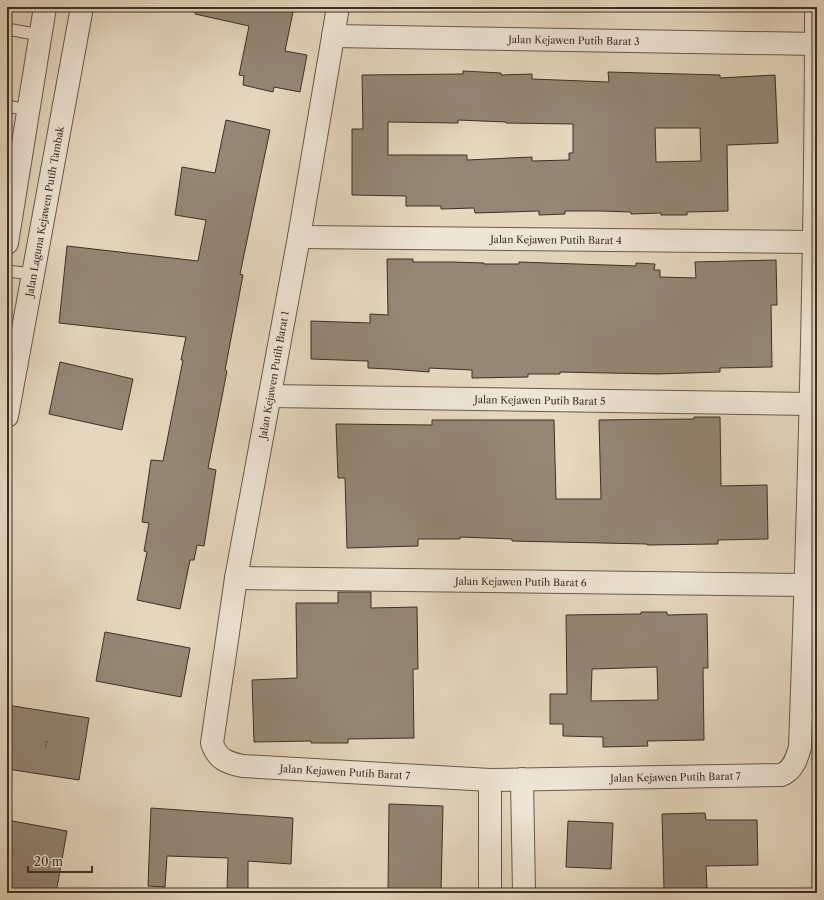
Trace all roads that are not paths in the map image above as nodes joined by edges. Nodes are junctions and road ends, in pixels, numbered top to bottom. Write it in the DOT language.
graph roads {
  1 [pos="45,7"];
  2 [pos="82,7"];
  3 [pos="338,7"];
  4 [pos="816,7"];
  5 [pos="7,29"];
  6 [pos="40,35"];
  7 [pos="332,36"];
  8 [pos="816,44"];
  9 [pos="7,106"];
  10 [pos="28,110"];
  11 [pos="14,202"];
  12 [pos="46,205"];
  13 [pos="299,237"];
  14 [pos="813,242"];
  15 [pos="7,243"];
  16 [pos="7,271"];
  17 [pos="33,274"];
  18 [pos="270,396"];
  19 [pos="811,404"];
  20 [pos="7,416"];
  21 [pos="236,578"];
  22 [pos="806,585"];
  23 [pos="212,743"];
  24 [pos="522,779"];
  25 [pos="490,780"];
  26 [pos="490,893"];
  27 [pos="524,893"];
  1 -- 6 [label="street"];
  2 -- 12 [label="street, Jalan Laguna Kejawen Putih Tambak"];
  3 -- 7 [label="street, Jalan Kejawen Putih Barat 1"];
  4 -- 8 [label="street"];
  5 -- 6 [label="lane"];
  6 -- 10 [label="street"];
  7 -- 8 [label="street, Jalan Kejawen Putih Barat 3"];
  7 -- 13 [label="street, Jalan Kejawen Putih Barat 1"];
  8 -- 14 [label="street"];
  9 -- 10 [label="lane"];
  10 -- 11 [label="street"];
  11 -- 12 [label="street"];
  11 -- 15 [label="street"];
  12 -- 17 [label="street, Jalan Laguna Kejawen Putih Tambak"];
  13 -- 14 [label="street, Jalan Kejawen Putih Barat 4"];
  13 -- 18 [label="street, Jalan Kejawen Putih Barat 1"];
  14 -- 19 [label="street"];
  16 -- 17 [label="lane"];
  17 -- 20 [label="street, Jalan Laguna Kejawen Putih Tambak"];
  18 -- 19 [label="street, Jalan Kejawen Putih Barat 5"];
  18 -- 21 [label="street, Jalan Kejawen Putih Barat 1"];
  19 -- 22 [label="street"];
  21 -- 22 [label="street, Jalan Kejawen Putih Barat 6"];
  21 -- 23 [label="street, Jalan Kejawen Putih Barat 1"];
  22 -- 24 [label="street, Jalan Kejawen Putih Barat 7"];
  23 -- 25 [label="street, Jalan Kejawen Putih Barat 7"];
  24 -- 25 [label="street, Jalan Kejawen Putih Barat 7"];
  24 -- 27 [label="street"];
  25 -- 26 [label="street"];
}
